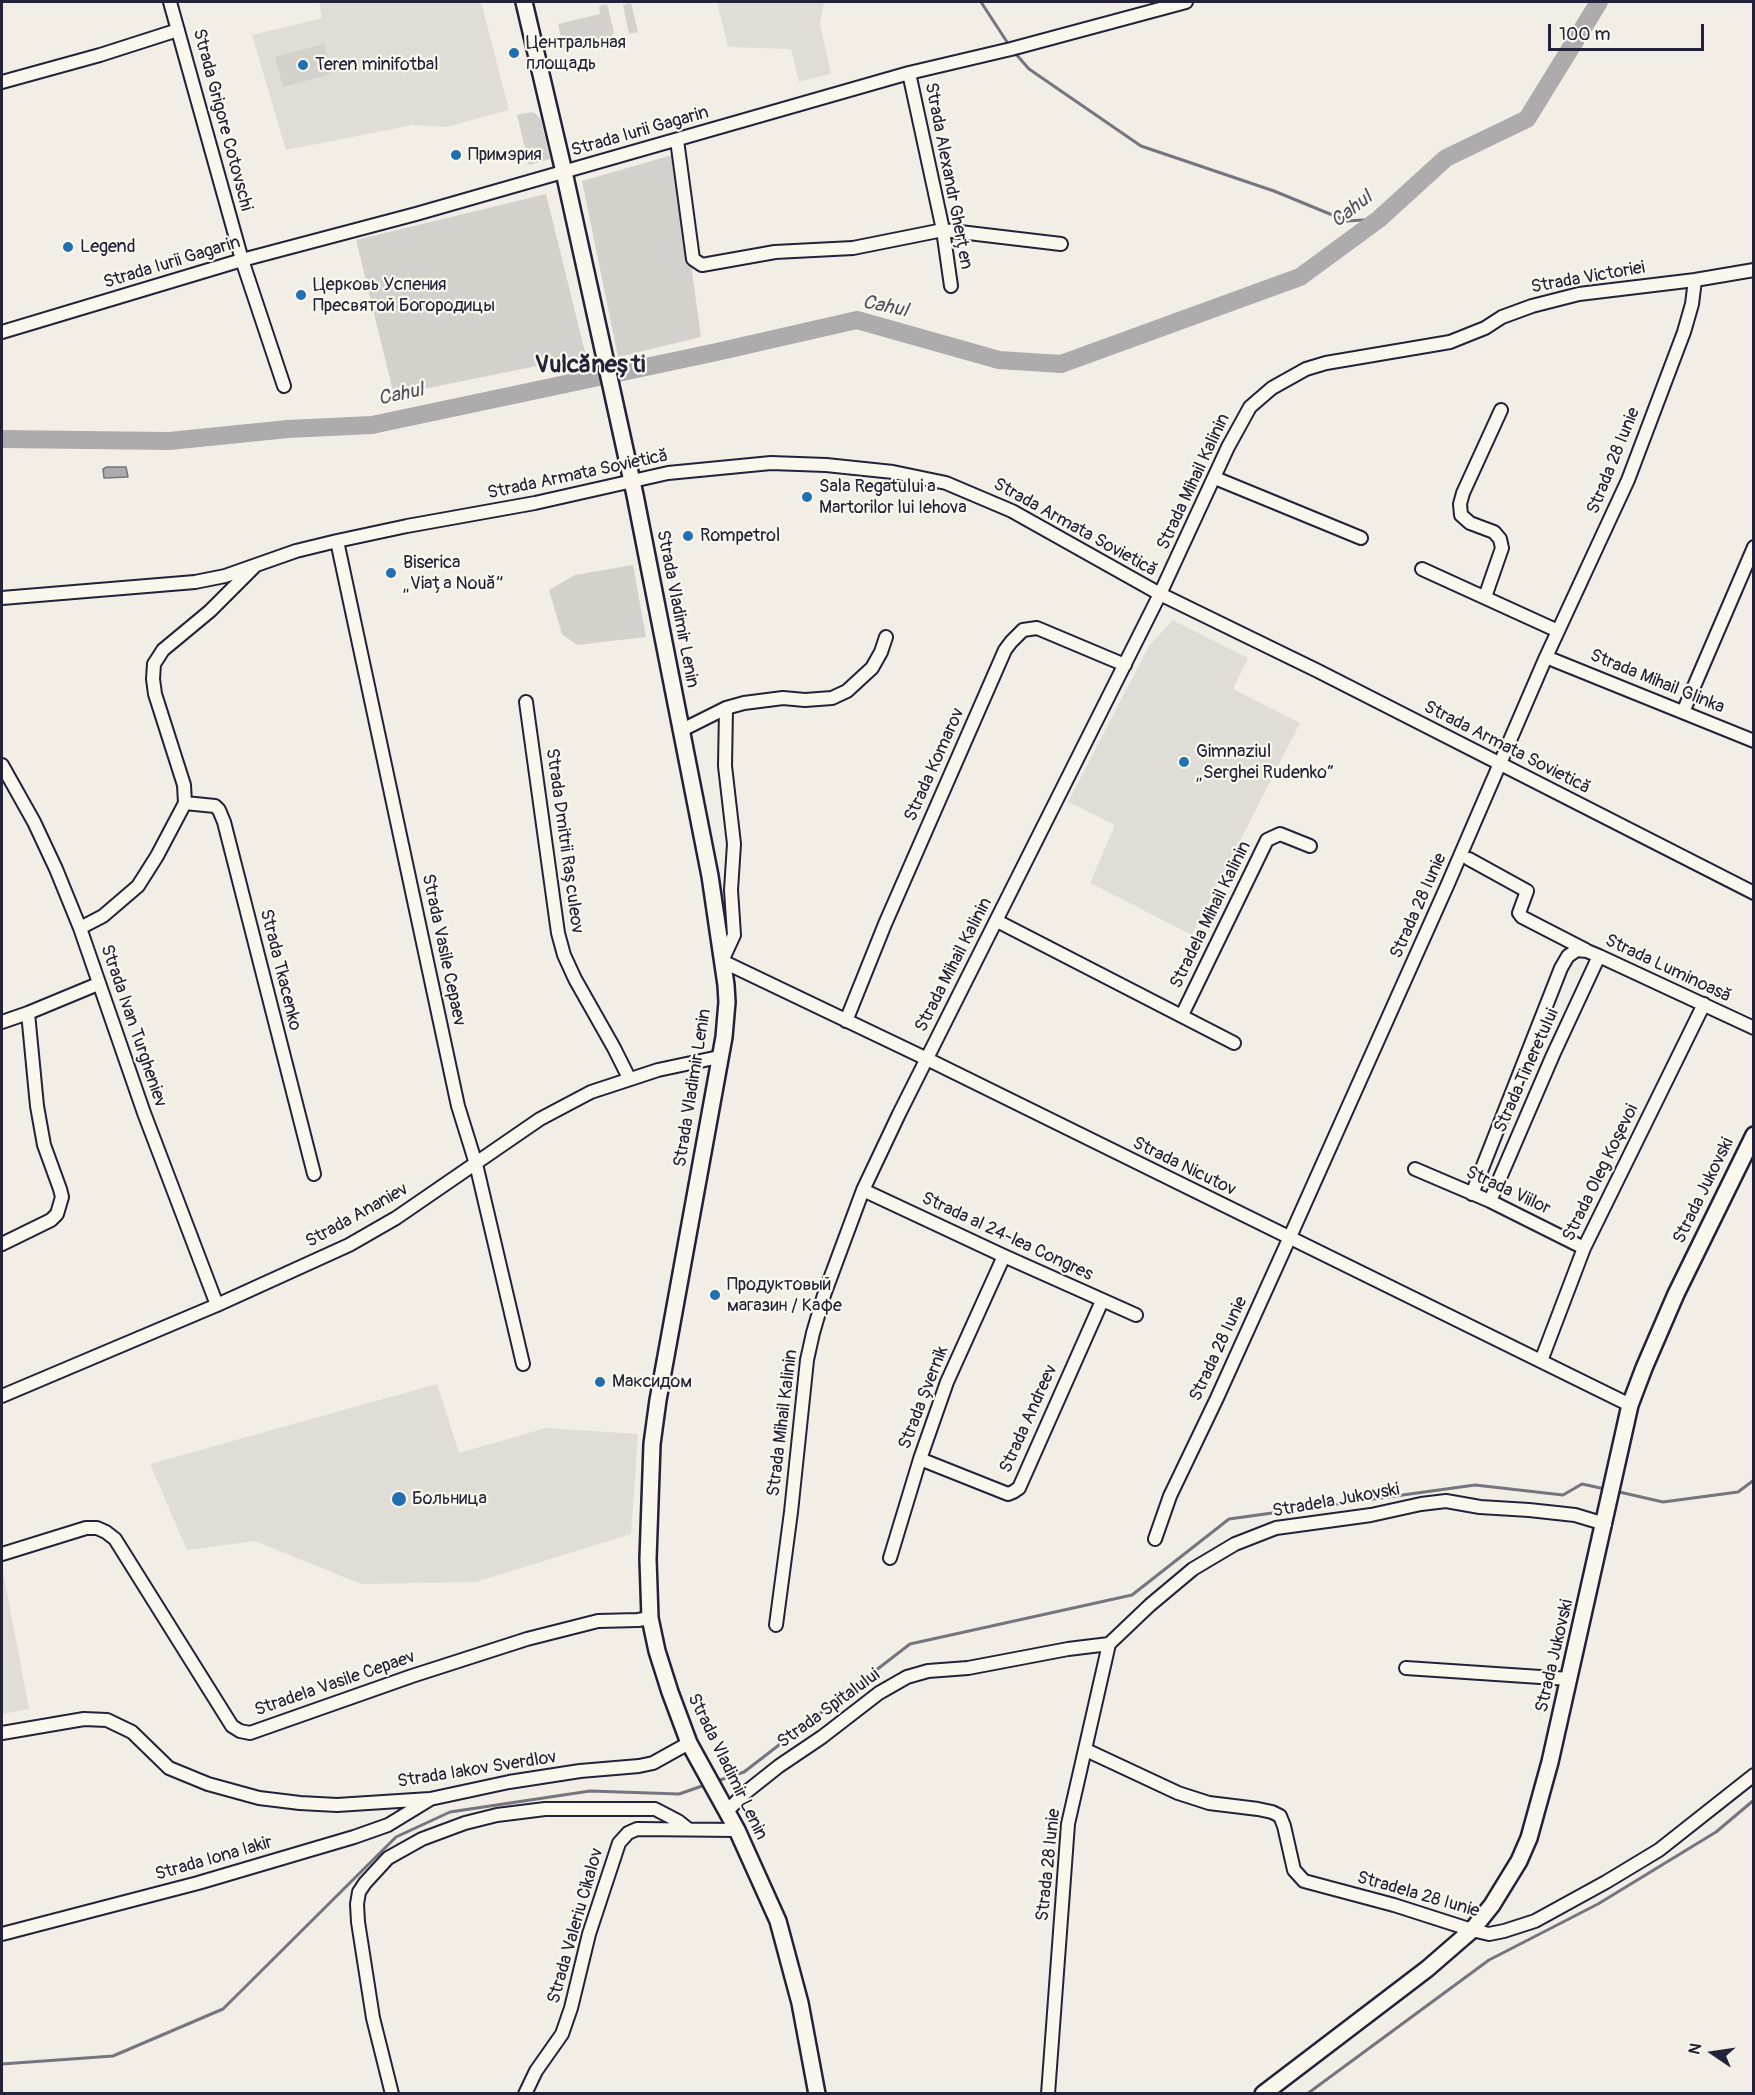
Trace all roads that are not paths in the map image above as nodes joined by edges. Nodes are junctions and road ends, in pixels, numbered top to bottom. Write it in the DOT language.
graph roads {
  1 [pos="170,2"];
  2 [pos="524,2"];
  3 [pos="1186,2"];
  4 [pos="178,30"];
  5 [pos="909,73"];
  6 [pos="2,82"];
  7 [pos="677,140"];
  8 [pos="564,172"];
  9 [pos="943,230"];
  10 [pos="1061,243"];
  11 [pos="242,260"];
  12 [pos="1754,270"];
  13 [pos="1695,280"];
  14 [pos="951,286"];
  15 [pos="2,333"];
  16 [pos="1295,374"];
  17 [pos="284,386"];
  18 [pos="1501,410"];
  19 [pos="1215,478"];
  20 [pos="632,481"];
  21 [pos="1361,537"];
  22 [pos="337,541"];
  23 [pos="1754,547"];
  24 [pos="257,564"];
  25 [pos="1422,569"];
  26 [pos="1160,594"];
  27 [pos="1485,597"];
  28 [pos="2,598"];
  29 [pos="1558,630"];
  30 [pos="886,637"];
  31 [pos="1546,657"];
  32 [pos="1125,664"];
  33 [pos="526,702"];
  34 [pos="726,708"];
  35 [pos="1683,712"];
  36 [pos="682,730"];
  37 [pos="1754,741"];
  38 [pos="2,765"];
  39 [pos="1500,765"];
  40 [pos="185,803"];
  41 [pos="1310,846"];
  42 [pos="1469,859"];
  43 [pos="1754,893"];
  44 [pos="997,921"];
  45 [pos="80,928"];
  46 [pos="1587,951"];
  47 [pos="1568,956"];
  48 [pos="1599,956"];
  49 [pos="722,961"];
  50 [pos="98,984"];
  51 [pos="1704,1004"];
  52 [pos="28,1013"];
  53 [pos="1182,1015"];
  54 [pos="846,1021"];
  55 [pos="2,1022"];
  56 [pos="1754,1028"];
  57 [pos="1234,1043"];
  58 [pos="719,1057"];
  59 [pos="927,1059"];
  60 [pos="629,1078"];
  61 [pos="1754,1135"];
  62 [pos="476,1164"];
  63 [pos="1415,1169"];
  64 [pos="314,1174"];
  65 [pos="863,1191"];
  66 [pos="1472,1194"];
  67 [pos="1490,1201"];
  68 [pos="1289,1239"];
  69 [pos="2,1244"];
  70 [pos="1584,1248"];
  71 [pos="1004,1256"];
  72 [pos="1102,1301"];
  73 [pos="217,1305"];
  74 [pos="1136,1315"];
  75 [pos="1541,1362"];
  76 [pos="523,1364"];
  77 [pos="2,1396"];
  78 [pos="1630,1405"];
  79 [pos="920,1459"];
  80 [pos="1605,1524"];
  81 [pos="1155,1539"];
  82 [pos="2,1554"];
  83 [pos="890,1558"];
  84 [pos="650,1618"];
  85 [pos="776,1625"];
  86 [pos="1109,1644"];
  87 [pos="1406,1668"];
  88 [pos="1570,1679"];
  89 [pos="2,1734"];
  90 [pos="692,1747"];
  91 [pos="1086,1750"];
  92 [pos="1754,1775"];
  93 [pos="430,1799"];
  94 [pos="629,1808"];
  95 [pos="725,1808"];
  96 [pos="688,1828"];
  97 [pos="637,1829"];
  98 [pos="737,1830"];
  99 [pos="1472,1930"];
  100 [pos="2,1934"];
  101 [pos="392,2094"];
  102 [pos="525,2094"];
  103 [pos="818,2094"];
  104 [pos="1048,2094"];
  105 [pos="1263,2094"];
  1 -- 4 [label="street, Strada Grigore Cotovschi"];
  2 -- 8 [label="main road, Strada Vladimir Lenin"];
  3 -- 5 [label="street, Strada Iurii Gagarin"];
  4 -- 6 [label="street"];
  4 -- 11 [label="street, Strada Grigore Cotovschi"];
  5 -- 7 [label="street, Strada Iurii Gagarin"];
  5 -- 9 [label="street, Strada Alexandr Gherțen"];
  7 -- 8 [label="street, Strada Iurii Gagarin"];
  7 -- 9 [label="street"];
  8 -- 11 [label="street, Strada Iurii Gagarin"];
  8 -- 20 [label="main road, Strada Vladimir Lenin"];
  9 -- 10 [label="street"];
  9 -- 14 [label="street, Strada Alexandr Gherțen"];
  11 -- 15 [label="street, Strada Iurii Gagarin"];
  11 -- 17 [label="street, Strada Grigore Cotovschi"];
  12 -- 13 [label="street, Strada Victoriei"];
  13 -- 16 [label="street, Strada Victoriei"];
  13 -- 29 [label="street, Strada 28 Iunie"];
  16 -- 19 [label="street, Strada Mihail Kalinin"];
  18 -- 27 [label="street"];
  19 -- 21 [label="street"];
  19 -- 26 [label="street, Strada Mihail Kalinin"];
  20 -- 22 [label="street, Strada Armata Sovietică"];
  20 -- 26 [label="street, Strada Armata Sovietică"];
  20 -- 36 [label="main road, Strada Vladimir Lenin"];
  22 -- 24 [label="street, Strada Armata Sovietică"];
  22 -- 62 [label="street, Strada Vasile Cepaev"];
  23 -- 35 [label="street"];
  24 -- 28 [label="street, Strada Armata Sovietică"];
  24 -- 40 [label="street"];
  25 -- 27 [label="street"];
  26 -- 32 [label="street, Strada Mihail Kalinin"];
  26 -- 39 [label="street, Strada Armata Sovietică"];
  27 -- 29 [label="street"];
  29 -- 31 [label="street, Strada 28 Iunie"];
  30 -- 34 [label="street"];
  31 -- 35 [label="street, Strada Mihail Glinka"];
  31 -- 39 [label="street, Strada 28 Iunie"];
  32 -- 44 [label="street, Strada Mihail Kalinin"];
  32 -- 54 [label="street, Strada Komarov"];
  33 -- 60 [label="street, Strada Dmitrii Rașculeov"];
  34 -- 36 [label="street"];
  34 -- 49 [label="street"];
  35 -- 37 [label="street, Strada Mihail Glinka"];
  36 -- 49 [label="main road, Strada Vladimir Lenin"];
  38 -- 45 [label="street, Strada Ivan Turgheniev"];
  39 -- 43 [label="street, Strada Armata Sovietică"];
  39 -- 68 [label="street, Strada 28 Iunie"];
  40 -- 45 [label="street"];
  40 -- 64 [label="street, Strada Tkacenko"];
  41 -- 53 [label="street, Stradela Mihail Kalinin"];
  42 -- 46 [label="street"];
  44 -- 53 [label="street, Stradela Mihail Kalinin"];
  44 -- 59 [label="street, Strada Mihail Kalinin"];
  45 -- 50 [label="street, Strada Ivan Turgheniev"];
  46 -- 47 [label="street, Strada Luminoasă"];
  46 -- 48 [label="street, Strada Luminoasă"];
  47 -- 66 [label="street, Strada Tineretului"];
  48 -- 51 [label="street, Strada Luminoasă"];
  48 -- 67 [label="street, Strada Tineretului"];
  49 -- 54 [label="street, Strada Nicutov"];
  49 -- 58 [label="main road, Strada Vladimir Lenin"];
  50 -- 52 [label="street"];
  50 -- 73 [label="street, Strada Ivan Turgheniev"];
  51 -- 56 [label="street, Strada Luminoasă"];
  51 -- 70 [label="street, Strada Oleg Koşevoi"];
  52 -- 55 [label="street"];
  52 -- 69 [label="street"];
  53 -- 57 [label="street, Stradela Mihail Kalinin"];
  54 -- 59 [label="street, Strada Nicutov"];
  58 -- 60 [label="street, Strada Ananiev"];
  58 -- 84 [label="main road, Strada Vladimir Lenin"];
  59 -- 65 [label="street, Strada Mihail Kalinin"];
  59 -- 68 [label="street, Strada Nicutov"];
  60 -- 62 [label="street, Strada Ananiev"];
  61 -- 78 [label="main road, Strada Jukovski"];
  62 -- 73 [label="street, Strada Ananiev"];
  62 -- 76 [label="street, Strada Vasile Cepaev"];
  63 -- 66 [label="street, Strada Viilor"];
  65 -- 71 [label="street, Strada al 24-lea Congres"];
  65 -- 85 [label="street, Strada Mihail Kalinin"];
  66 -- 67 [label="street, Strada Viilor"];
  67 -- 70 [label="street, Strada Viilor"];
  68 -- 75 [label="street, Strada Nicutov"];
  68 -- 81 [label="street, Strada 28 Iunie"];
  70 -- 75 [label="street, Strada Oleg Koşevoi"];
  71 -- 72 [label="street, Strada al 24-lea Congres"];
  71 -- 79 [label="street, Strada Șvernik"];
  72 -- 74 [label="street, Strada al 24-lea Congres"];
  72 -- 79 [label="street, Strada Andreev"];
  73 -- 77 [label="street, Strada Ananiev"];
  75 -- 78 [label="street, Strada Nicutov"];
  78 -- 80 [label="main road, Strada Jukovski"];
  79 -- 83 [label="street, Strada Șvernik"];
  80 -- 86 [label="street, Stradela Jukovski"];
  80 -- 88 [label="main road, Strada Jukovski"];
  82 -- 84 [label="street, Stradela Vasile Cepaev"];
  84 -- 90 [label="main road, Strada Vladimir Lenin"];
  86 -- 91 [label="street, Strada 28 Iunie"];
  86 -- 95 [label="street, Strada Spitalului"];
  87 -- 88 [label="street"];
  88 -- 99 [label="main road, Strada Jukovski"];
  89 -- 93 [label="street, Strada Iakov Sverdlov"];
  90 -- 93 [label="street, Strada Iakov Sverdlov"];
  90 -- 95 [label="main road, Strada Vladimir Lenin"];
  91 -- 99 [label="street, Stradela 28 Iunie"];
  91 -- 104 [label="street, Strada 28 Iunie"];
  92 -- 99 [label="street, Stradela 28 Iunie"];
  93 -- 100 [label="street, Strada Iona Iakir"];
  94 -- 96 [label="street"];
  94 -- 97 [label="street"];
  94 -- 101 [label="street"];
  95 -- 98 [label="main road, Strada Vladimir Lenin"];
  96 -- 97 [label="street"];
  96 -- 98 [label="street"];
  97 -- 102 [label="street, Strada Valeriu Cikalov"];
  98 -- 103 [label="main road, Strada Vladimir Lenin"];
  99 -- 105 [label="main road, Strada Jukovski"];
}
